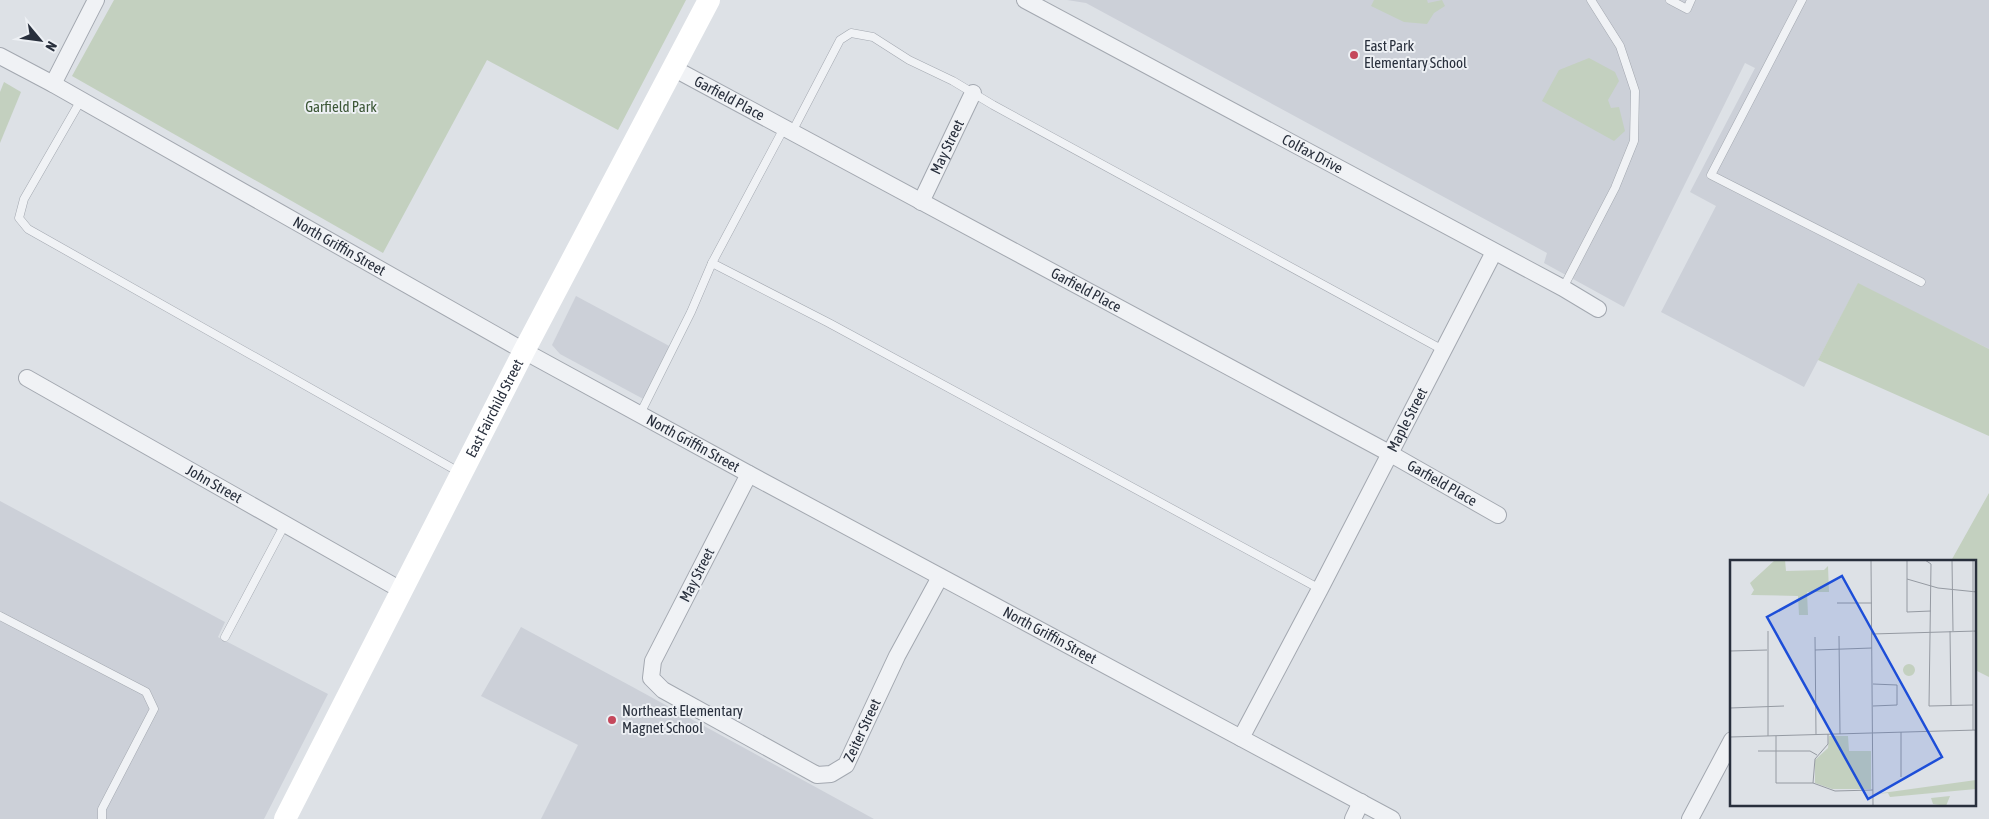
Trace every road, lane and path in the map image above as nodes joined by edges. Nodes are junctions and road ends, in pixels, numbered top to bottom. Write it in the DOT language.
graph roads {
  1 [pos="96,0"];
  2 [pos="709,0"];
  3 [pos="1025,0"];
  4 [pos="1591,0"];
  5 [pos="1670,0"];
  6 [pos="1691,0"];
  7 [pos="1802,0"];
  8 [pos="0,56"];
  9 [pos="674,68"];
  10 [pos="53,84"];
  11 [pos="973,93"];
  12 [pos="81,100"];
  13 [pos="788,130"];
  14 [pos="921,202"];
  15 [pos="1494,252"];
  16 [pos="712,263"];
  17 [pos="1921,282"];
  18 [pos="1563,288"];
  19 [pos="1598,309"];
  20 [pos="1443,350"];
  21 [pos="524,351"];
  22 [pos="27,378"];
  23 [pos="640,414"];
  24 [pos="1389,453"];
  25 [pos="461,474"];
  26 [pos="749,474"];
  27 [pos="1498,515"];
  28 [pos="285,524"];
  29 [pos="940,577"];
  30 [pos="1320,588"];
  31 [pos="402,590"];
  32 [pos="0,616"];
  33 [pos="225,636"];
  34 [pos="652,678"];
  35 [pos="1241,738"];
  36 [pos="1730,744"];
  37 [pos="1361,802"];
  38 [pos="102,819"];
  39 [pos="285,819"];
  40 [pos="1353,819"];
  41 [pos="1392,819"];
  42 [pos="1690,819"];
  1 -- 10 [label="street"];
  2 -- 9 [label="street, East Fairchild Street"];
  3 -- 15 [label="street, Colfax Drive"];
  4 -- 18 [label="lane"];
  5 -- 6 [label="lane"];
  7 -- 17 [label="lane"];
  8 -- 10 [label="street, North Griffin Street"];
  9 -- 13 [label="street, Garfield Place"];
  9 -- 21 [label="street, East Fairchild Street"];
  10 -- 12 [label="street, North Griffin Street"];
  11 -- 13 [label="lane"];
  11 -- 14 [label="street, May Street"];
  11 -- 20 [label="lane"];
  12 -- 21 [label="street, North Griffin Street"];
  12 -- 25 [label="lane"];
  13 -- 14 [label="street, Garfield Place"];
  13 -- 16 [label="lane"];
  14 -- 24 [label="street, Garfield Place"];
  15 -- 18 [label="street, Colfax Drive"];
  15 -- 20 [label="street, Maple Street"];
  16 -- 23 [label="lane"];
  16 -- 30 [label="lane"];
  18 -- 19 [label="street, Colfax Drive"];
  20 -- 24 [label="street, Maple Street"];
  21 -- 23 [label="street, North Griffin Street"];
  21 -- 25 [label="street, East Fairchild Street"];
  22 -- 28 [label="street, John Street"];
  23 -- 26 [label="street, North Griffin Street"];
  24 -- 27 [label="street, Garfield Place"];
  24 -- 30 [label="street, Maple Street"];
  25 -- 31 [label="street, East Fairchild Street"];
  26 -- 29 [label="street, North Griffin Street"];
  26 -- 34 [label="street, May Street"];
  28 -- 31 [label="street, John Street"];
  28 -- 33 [label="lane"];
  29 -- 34 [label="street, Zeiter Street"];
  29 -- 35 [label="street, North Griffin Street"];
  30 -- 35 [label="street, Maple Street"];
  31 -- 39 [label="street, East Fairchild Street"];
  32 -- 38 [label="lane"];
  35 -- 37 [label="street, North Griffin Street"];
  36 -- 42 [label="street"];
  37 -- 40 [label="street"];
  37 -- 41 [label="street, North Griffin Street"];
}
